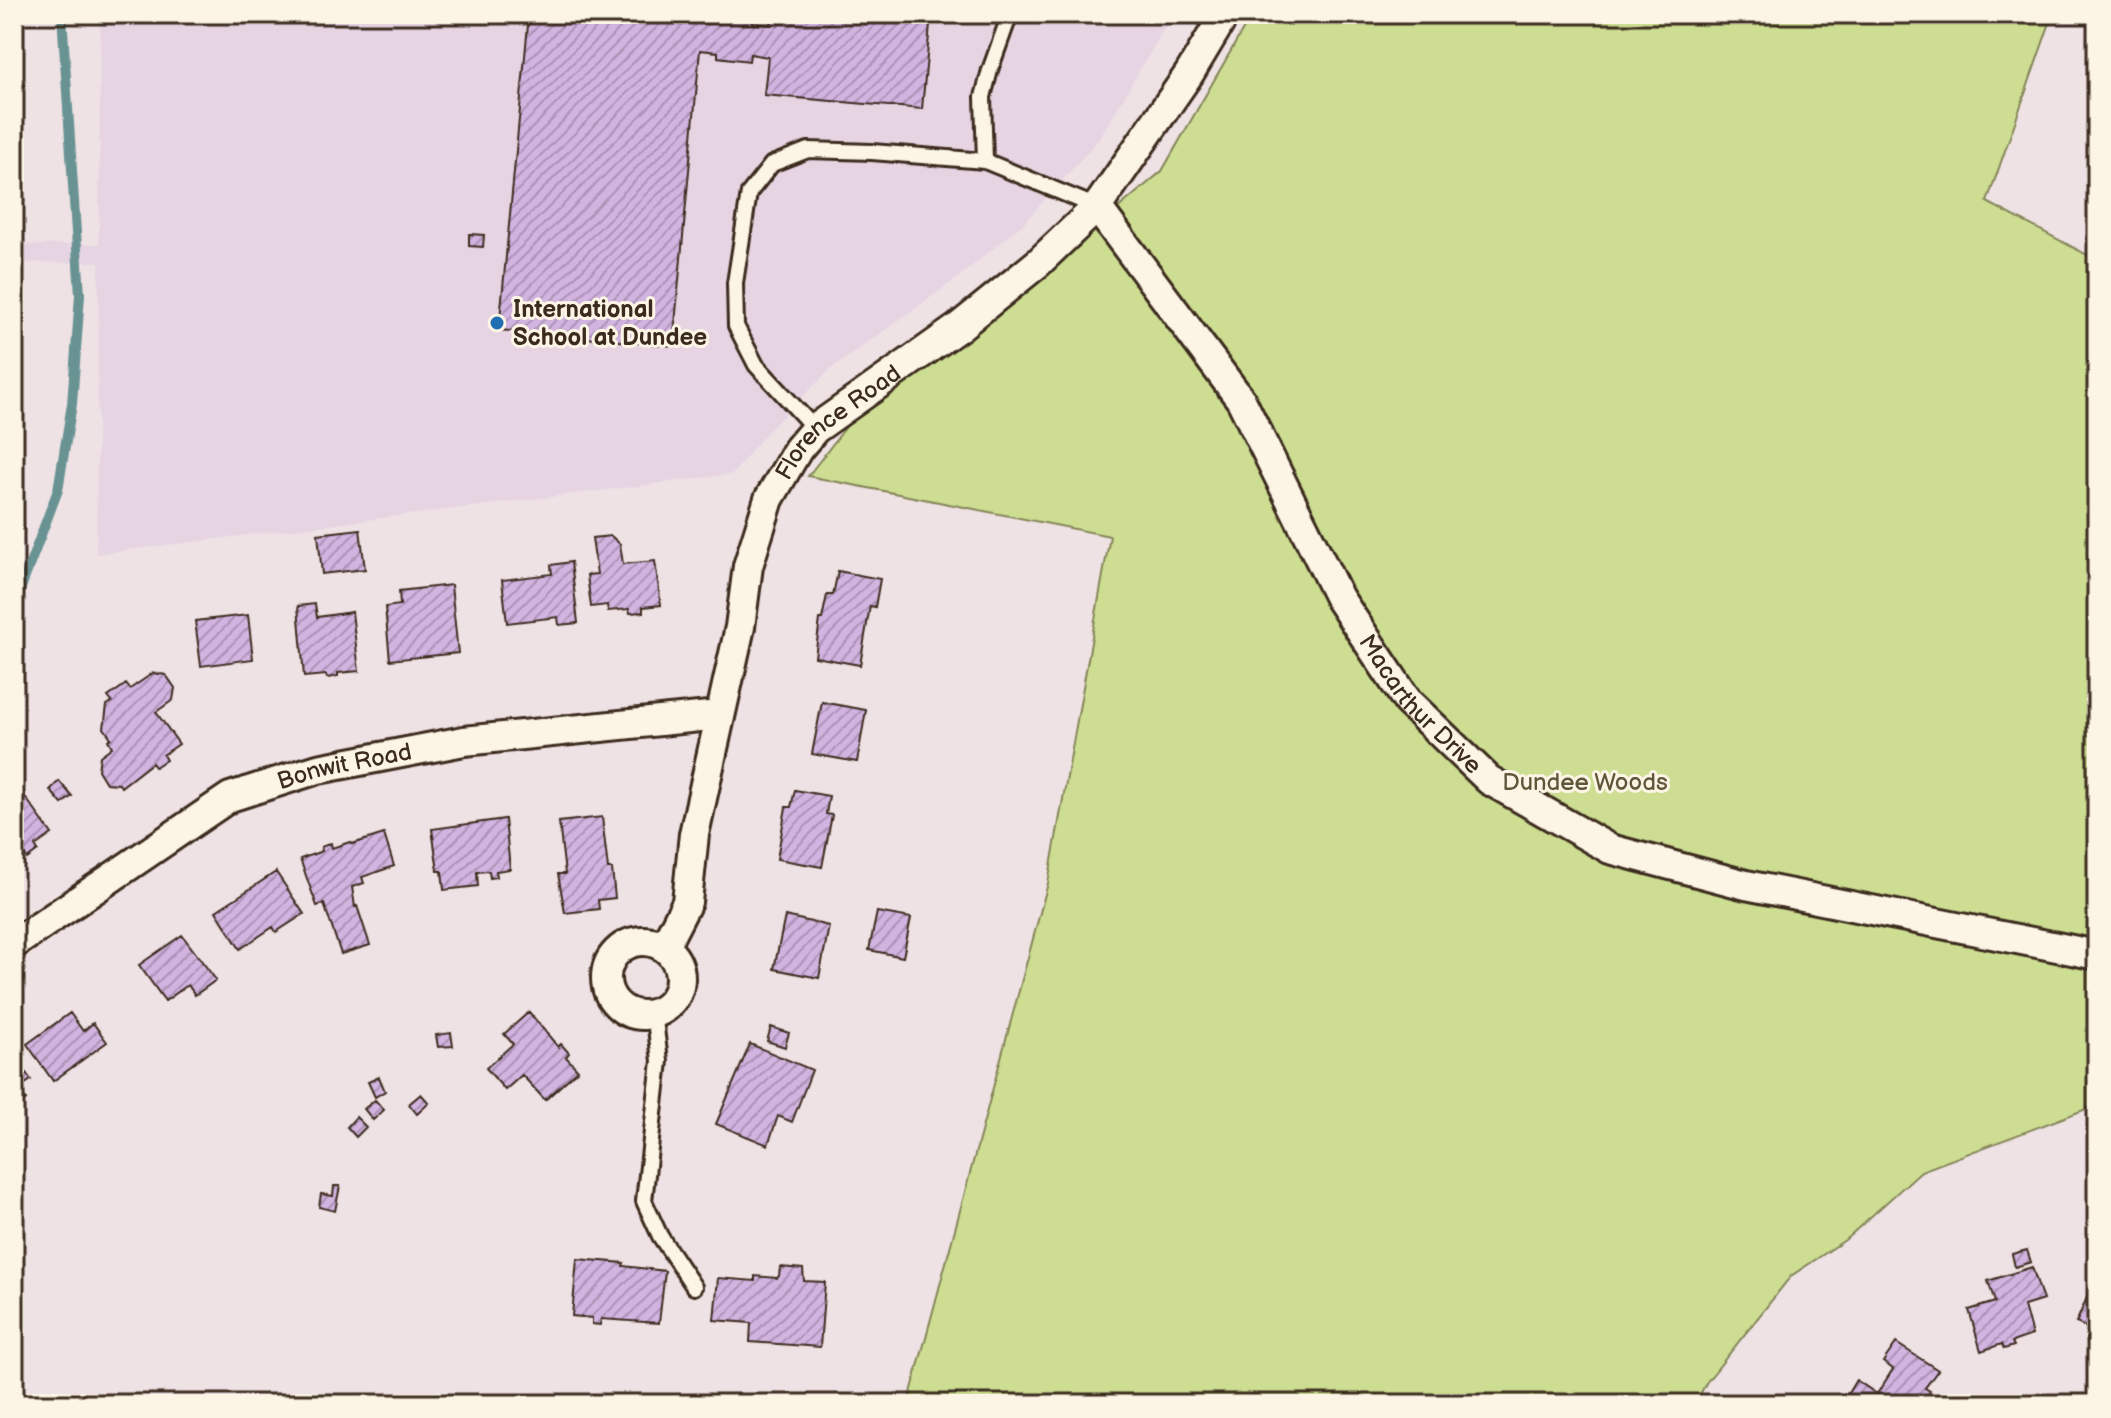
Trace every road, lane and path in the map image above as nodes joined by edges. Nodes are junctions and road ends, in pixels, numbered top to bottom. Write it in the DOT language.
graph roads {
  1 [pos="1010,14"];
  2 [pos="1225,14"];
  3 [pos="985,161"];
  4 [pos="1097,207"];
  5 [pos="815,429"];
  6 [pos="719,715"];
  7 [pos="14,944"];
  8 [pos="664,947"];
  9 [pos="2097,955"];
  10 [pos="654,1012"];
  11 [pos="694,1287"];
  1 -- 3 [label="lane"];
  2 -- 4 [label="street, Florence Road"];
  3 -- 4 [label="lane"];
  3 -- 5 [label="lane"];
  4 -- 5 [label="street, Florence Road"];
  4 -- 9 [label="street, Macarthur Drive"];
  5 -- 6 [label="street, Florence Road"];
  6 -- 7 [label="street, Bonwit Road"];
  6 -- 8 [label="street, Florence Road"];
  8 -- 10 [label="street"];
  8 -- 10 [label="street"];
  10 -- 11 [label="lane"];
}
